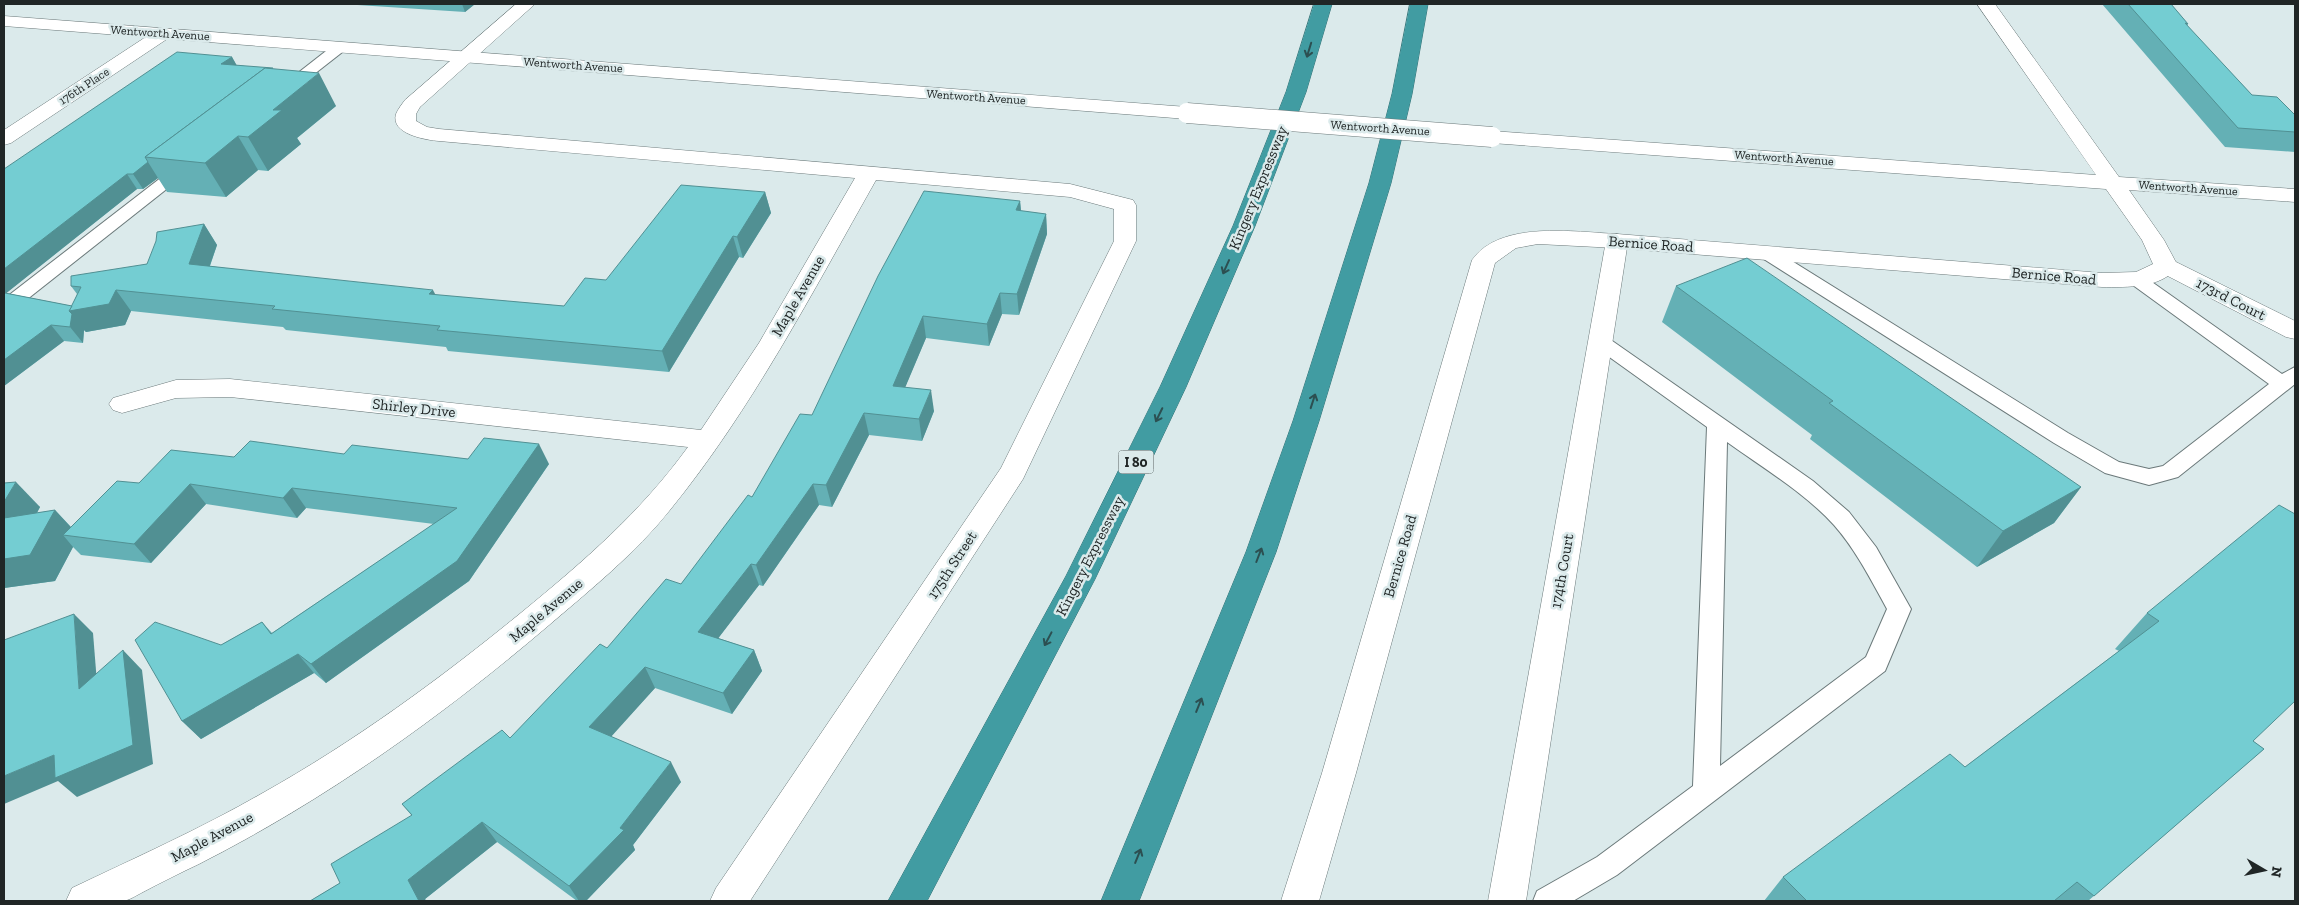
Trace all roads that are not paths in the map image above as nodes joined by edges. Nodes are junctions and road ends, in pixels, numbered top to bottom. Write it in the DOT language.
graph roads {
  1 [pos="526,4"];
  2 [pos="1323,4"];
  3 [pos="1419,4"];
  4 [pos="1986,4"];
  5 [pos="4,20"];
  6 [pos="164,33"];
  7 [pos="340,47"];
  8 [pos="466,57"];
  9 [pos="276,97"];
  10 [pos="4,139"];
  11 [pos="199,156"];
  12 [pos="869,173"];
  13 [pos="2111,182"];
  14 [pos="2295,196"];
  15 [pos="1617,241"];
  16 [pos="1765,252"];
  17 [pos="2166,266"];
  18 [pos="2136,279"];
  19 [pos="4,308"];
  20 [pos="2295,331"];
  21 [pos="1600,342"];
  22 [pos="2289,379"];
  23 [pos="122,404"];
  24 [pos="1717,424"];
  25 [pos="708,440"];
  26 [pos="1706,792"];
  27 [pos="85,901"];
  28 [pos="729,901"];
  29 [pos="907,901"];
  30 [pos="1120,901"];
  31 [pos="1300,901"];
  32 [pos="1507,901"];
  33 [pos="1547,901"];
  1 -- 8 [label="street"];
  2 -- 29 [label="highway, Kingery Expressway / I 80, one-way"];
  30 -- 3 [label="highway, one-way"];
  4 -- 13 [label="street"];
  5 -- 6 [label="street, Wentworth Avenue"];
  6 -- 7 [label="street, Wentworth Avenue"];
  6 -- 10 [label="street, 176th Place"];
  7 -- 8 [label="street, Wentworth Avenue"];
  7 -- 9 [label="lane"];
  8 -- 12 [label="street"];
  8 -- 13 [label="street, Wentworth Avenue, bridge"];
  11 -- 19 [label="lane"];
  12 -- 25 [label="street, Maple Avenue"];
  12 -- 28 [label="street, 175th Street"];
  13 -- 14 [label="street, Wentworth Avenue"];
  13 -- 17 [label="street"];
  15 -- 16 [label="street, Bernice Road"];
  15 -- 21 [label="street, 174th Court"];
  15 -- 31 [label="street, Bernice Road"];
  16 -- 18 [label="street, Bernice Road"];
  16 -- 22 [label="lane"];
  17 -- 18 [label="street, Bernice Road"];
  17 -- 20 [label="street, 173rd Court"];
  18 -- 22 [label="lane"];
  21 -- 24 [label="lane"];
  21 -- 32 [label="street, 174th Court"];
  23 -- 25 [label="street, Shirley Drive"];
  24 -- 26 [label="lane"];
  24 -- 26 [label="lane"];
  25 -- 27 [label="street, Maple Avenue"];
  26 -- 33 [label="lane"];
}
